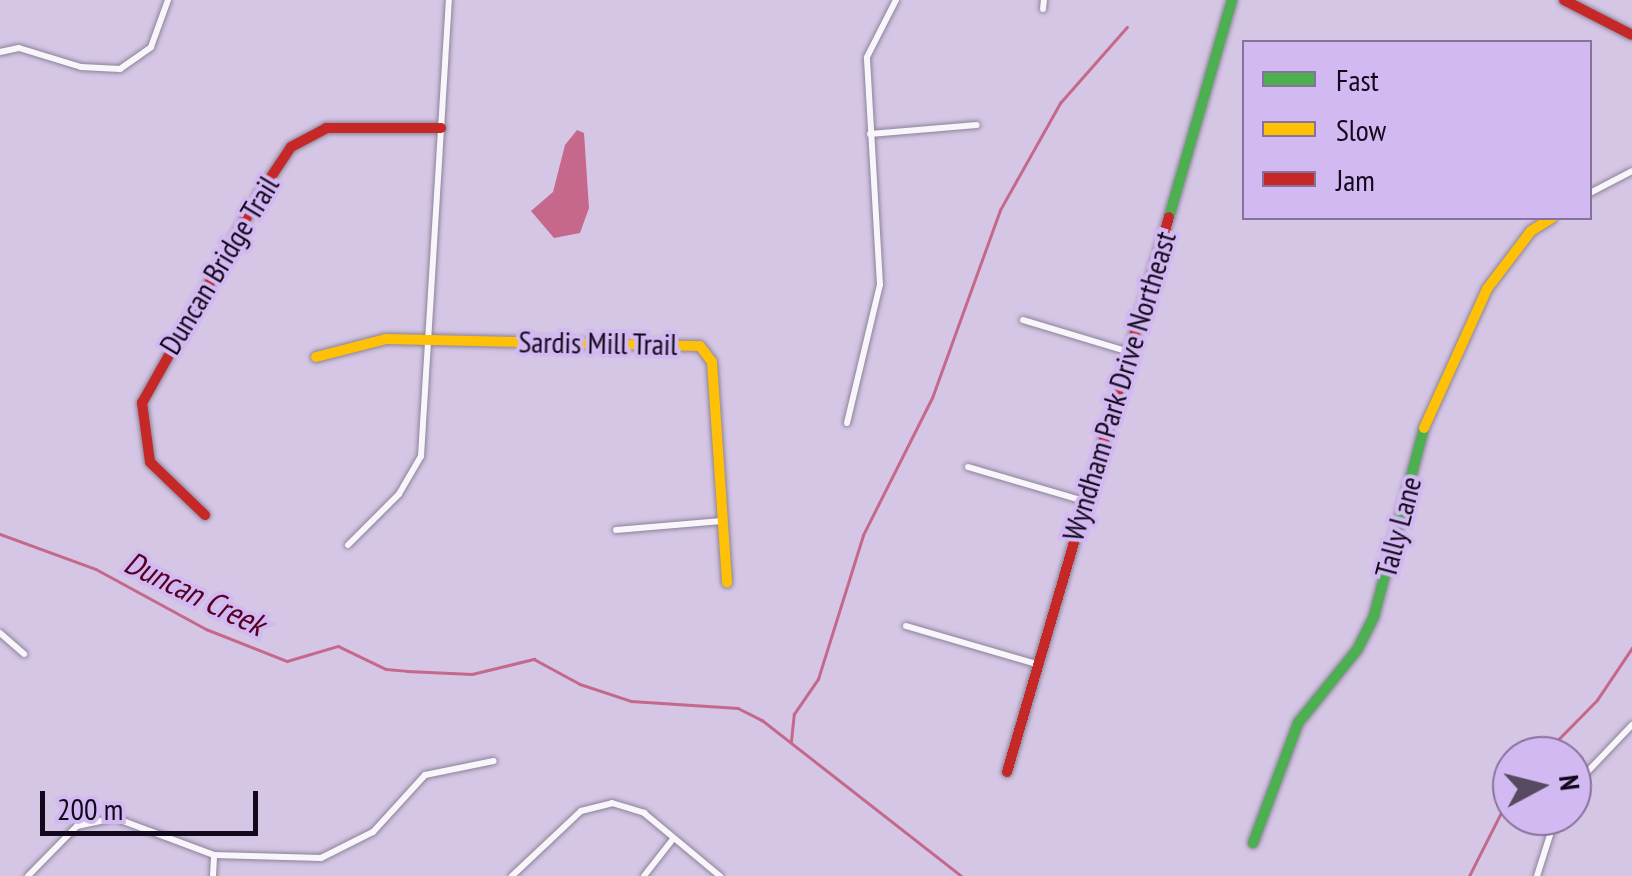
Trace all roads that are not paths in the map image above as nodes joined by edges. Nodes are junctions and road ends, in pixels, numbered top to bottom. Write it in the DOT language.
graph roads {
  1 [pos="168,0"];
  2 [pos="450,0"];
  3 [pos="896,0"];
  4 [pos="1232,0"];
  5 [pos="1564,0"];
  6 [pos="1632,35"];
  7 [pos="0,52"];
  8 [pos="978,125"];
  9 [pos="441,128"];
  10 [pos="870,134"];
  11 [pos="1632,171"];
  12 [pos="1592,193"];
  13 [pos="1549,220"];
  14 [pos="1022,320"];
  15 [pos="431,338"];
  16 [pos="1130,352"];
  17 [pos="316,357"];
  18 [pos="846,423"];
  19 [pos="968,467"];
  20 [pos="1084,501"];
  21 [pos="205,515"];
  22 [pos="723,521"];
  23 [pos="616,530"];
  24 [pos="348,546"];
  25 [pos="727,582"];
  26 [pos="906,626"];
  27 [pos="0,633"];
  28 [pos="24,654"];
  29 [pos="1039,664"];
  30 [pos="1632,724"];
  31 [pos="494,761"];
  32 [pos="1592,767"];
  33 [pos="1008,772"];
  34 [pos="1550,836"];
  35 [pos="673,839"];
  36 [pos="1253,843"];
  37 [pos="214,855"];
  38 [pos="28,876"];
  39 [pos="212,876"];
  40 [pos="512,876"];
  41 [pos="644,876"];
  42 [pos="720,876"];
  43 [pos="1538,876"];
  1 -- 7 [label="street"];
  2 -- 9 [label="street"];
  3 -- 10 [label="street"];
  4 -- 16 [label="street, Wyndham Park Drive Northeast"];
  5 -- 6 [label="street"];
  8 -- 10 [label="street"];
  9 -- 15 [label="street"];
  9 -- 21 [label="street, Duncan Bridge Trail"];
  10 -- 18 [label="street"];
  11 -- 12 [label="street"];
  13 -- 36 [label="street, Tally Lane"];
  14 -- 16 [label="street"];
  15 -- 17 [label="street, Sardis Mill Trail"];
  15 -- 22 [label="street, Sardis Mill Trail"];
  15 -- 24 [label="street"];
  16 -- 20 [label="street, Wyndham Park Drive Northeast"];
  19 -- 20 [label="street"];
  20 -- 29 [label="street, Wyndham Park Drive Northeast"];
  22 -- 23 [label="street"];
  22 -- 25 [label="street, Sardis Mill Trail"];
  26 -- 29 [label="street"];
  27 -- 28 [label="street"];
  29 -- 33 [label="street, Wyndham Park Drive Northeast"];
  30 -- 32 [label="street"];
  31 -- 37 [label="street"];
  34 -- 43 [label="street"];
  35 -- 40 [label="street"];
  35 -- 41 [label="street"];
  35 -- 42 [label="street"];
  37 -- 38 [label="street"];
  37 -- 39 [label="street"];
}
